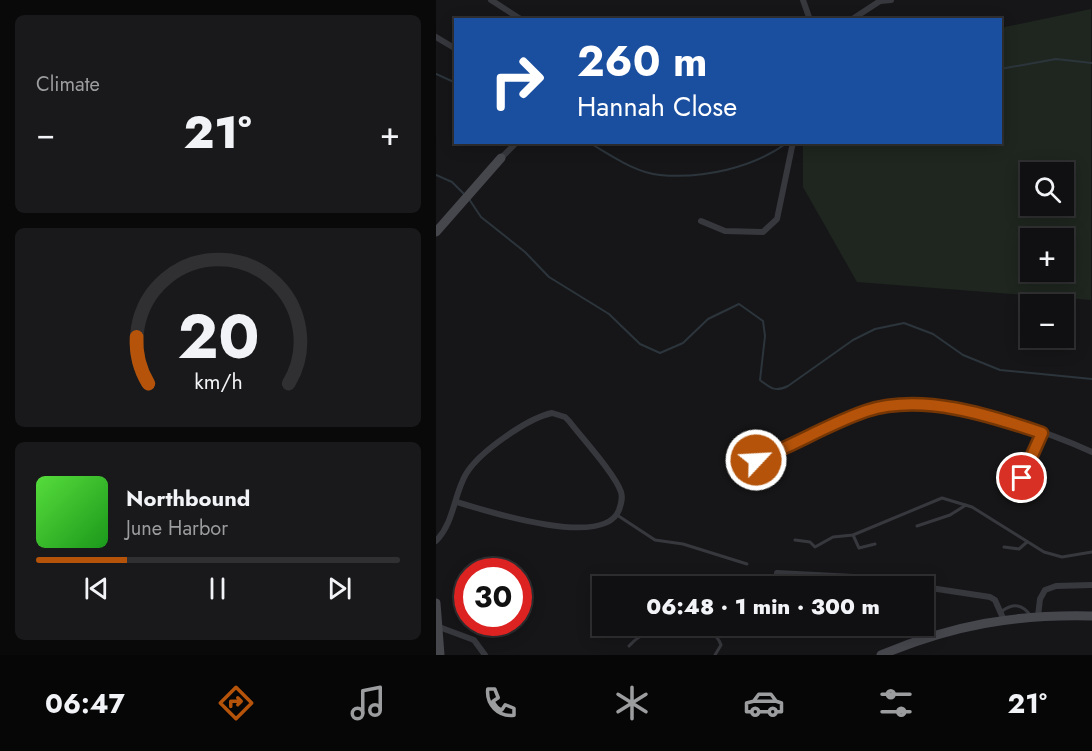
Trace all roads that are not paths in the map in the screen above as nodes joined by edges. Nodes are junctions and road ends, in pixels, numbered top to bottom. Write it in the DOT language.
graph roads {
  1 [pos="491,0"];
  2 [pos="803,0"];
  3 [pos="891,0"];
  4 [pos="519,18"];
  5 [pos="809,18"];
  6 [pos="854,18"];
  7 [pos="436,37"];
  8 [pos="454,48"];
  9 [pos="515,144"];
  10 [pos="793,144"];
  11 [pos="501,158"];
  12 [pos="701,221"];
  13 [pos="436,232"];
  14 [pos="1042,433"];
  15 [pos="1091,449"];
  16 [pos="775,451"];
  17 [pos="1004,468"];
  18 [pos="1022,478"];
  19 [pos="1039,488"];
  20 [pos="457,502"];
  21 [pos="966,505"];
  22 [pos="617,515"];
  23 [pos="917,526"];
  24 [pos="853,536"];
  25 [pos="795,540"];
  26 [pos="436,541"];
  27 [pos="1027,542"];
  28 [pos="875,544"];
  29 [pos="1004,547"];
  30 [pos="1092,552"];
  31 [pos="747,564"];
  32 [pos="777,573"];
  33 [pos="835,576"];
  34 [pos="1092,585"];
  35 [pos="934,589"];
  36 [pos="436,603"];
  37 [pos="1001,615"];
  38 [pos="1092,616"];
  39 [pos="1035,617"];
  40 [pos="439,627"];
  41 [pos="629,645"];
  42 [pos="886,654"];
  43 [pos="440,655"];
  44 [pos="485,655"];
  45 [pos="715,655"];
  1 -- 4 [label="street"];
  2 -- 5 [label="street"];
  3 -- 6 [label="street"];
  7 -- 8 [label="street"];
  9 -- 11 [label="street"];
  10 -- 12 [label="street"];
  11 -- 13 [label="street"];
  14 -- 15 [label="street"];
  14 -- 16 [label="street"];
  14 -- 18 [label="street"];
  17 -- 18 [label="street"];
  18 -- 19 [label="street"];
  20 -- 22 [label="street"];
  20 -- 22 [label="street"];
  20 -- 26 [label="street"];
  21 -- 23 [label="lane"];
  21 -- 24 [label="lane"];
  21 -- 27 [label="lane"];
  22 -- 31 [label="lane"];
  24 -- 25 [label="lane"];
  24 -- 28 [label="lane"];
  27 -- 29 [label="lane"];
  27 -- 30 [label="lane"];
  32 -- 33 [label="street"];
  34 -- 39 [label="street"];
  35 -- 37 [label="street"];
  36 -- 40 [label="street"];
  37 -- 39 [label="street"];
  37 -- 42 [label="street"];
  38 -- 39 [label="street"];
  40 -- 43 [label="street"];
  40 -- 44 [label="street"];
  41 -- 45 [label="lane"];
}
